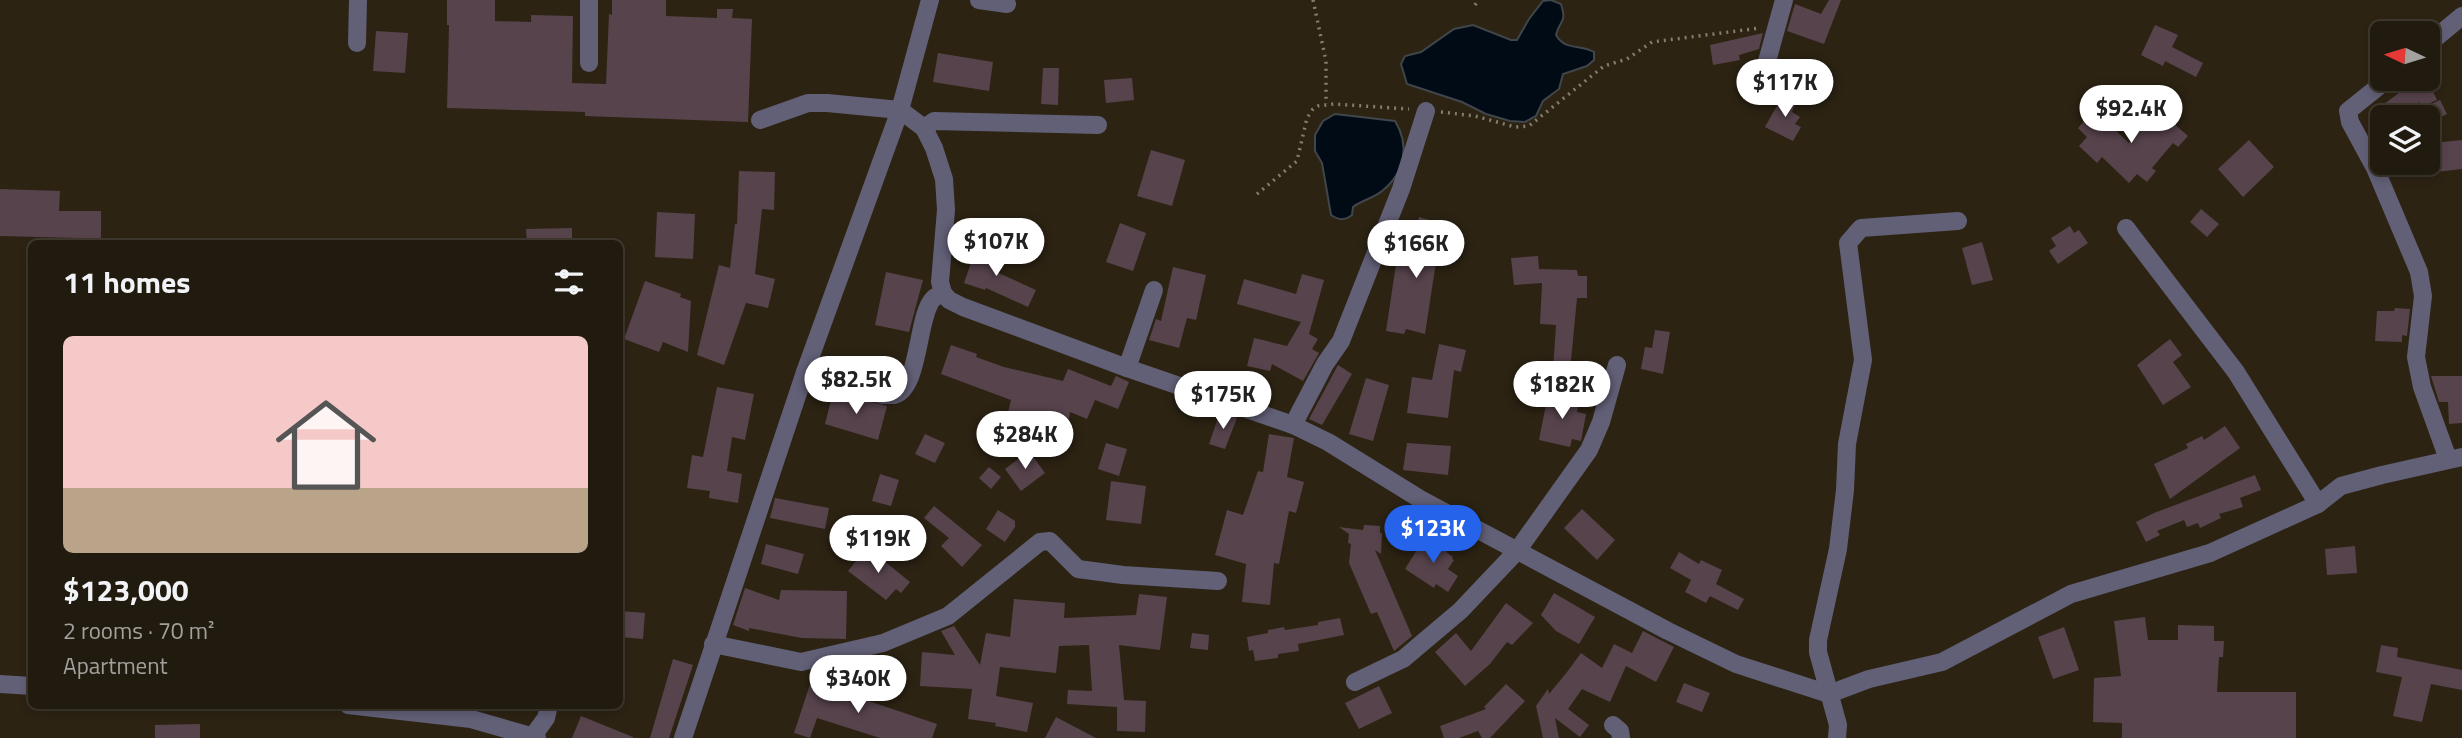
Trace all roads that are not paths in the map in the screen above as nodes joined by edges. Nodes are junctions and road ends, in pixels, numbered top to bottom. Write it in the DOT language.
graph roads {
  1 [pos="358,0"];
  2 [pos="589,0"];
  3 [pos="930,0"];
  4 [pos="979,0"];
  5 [pos="1784,0"];
  6 [pos="1007,4"];
  7 [pos="2462,16"];
  8 [pos="2440,35"];
  9 [pos="357,43"];
  10 [pos="589,63"];
  11 [pos="1761,83"];
  12 [pos="2373,91"];
  13 [pos="900,110"];
  14 [pos="1426,111"];
  15 [pos="760,120"];
  16 [pos="1097,125"];
  17 [pos="923,128"];
  18 [pos="1958,221"];
  19 [pos="2126,228"];
  20 [pos="1154,290"];
  21 [pos="943,293"];
  22 [pos="1617,365"];
  23 [pos="1127,368"];
  24 [pos="805,372"];
  25 [pos="1293,425"];
  26 [pos="2455,458"];
  27 [pos="2318,504"];
  28 [pos="1517,551"];
  29 [pos="1218,581"];
  30 [pos="713,644"];
  31 [pos="1355,682"];
  32 [pos="0,684"];
  33 [pos="28,686"];
  34 [pos="1829,694"];
  35 [pos="385,709"];
  36 [pos="548,709"];
  37 [pos="535,737"];
  38 [pos="683,738"];
  39 [pos="1837,738"];
  1 -- 9 [label="street"];
  2 -- 10 [label="street"];
  3 -- 13 [label="street"];
  4 -- 6 [label="street"];
  5 -- 11 [label="street"];
  7 -- 8 [label="street"];
  12 -- 26 [label="street"];
  13 -- 15 [label="street"];
  13 -- 17 [label="street"];
  13 -- 24 [label="street"];
  14 -- 25 [label="street"];
  16 -- 17 [label="street"];
  17 -- 21 [label="street"];
  18 -- 34 [label="street"];
  19 -- 27 [label="street"];
  20 -- 23 [label="street"];
  21 -- 23 [label="street"];
  21 -- 24 [label="street"];
  22 -- 28 [label="street"];
  23 -- 25 [label="street"];
  24 -- 30 [label="street"];
  25 -- 28 [label="street"];
  26 -- 27 [label="street"];
  27 -- 34 [label="street"];
  28 -- 31 [label="street"];
  28 -- 34 [label="street"];
  29 -- 30 [label="street"];
  30 -- 38 [label="street"];
  32 -- 33 [label="street"];
  34 -- 39 [label="street"];
  35 -- 37 [label="street"];
  36 -- 37 [label="street"];
}
